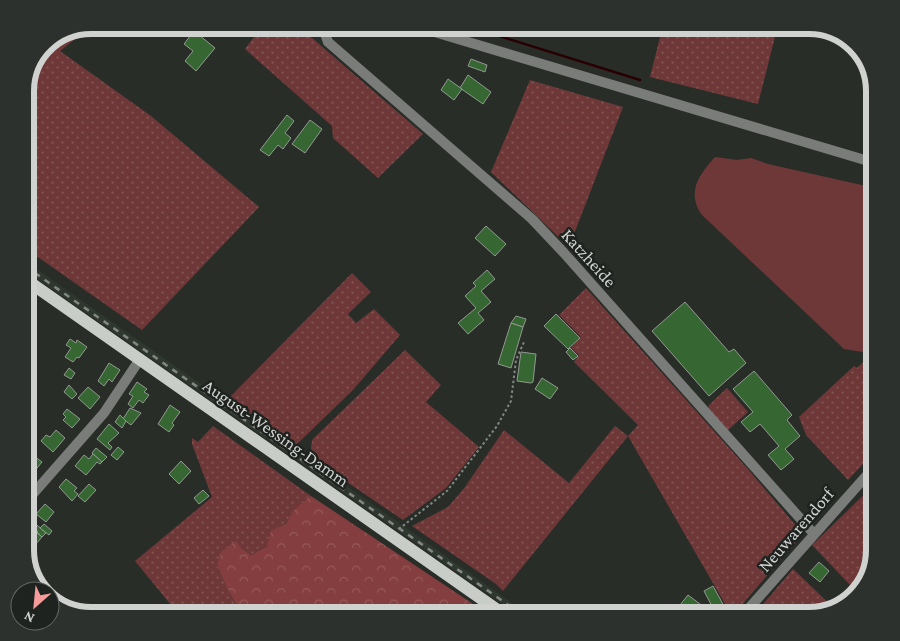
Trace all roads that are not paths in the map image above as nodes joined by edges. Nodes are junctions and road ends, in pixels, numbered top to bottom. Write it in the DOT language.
graph roads {
  1 [pos="325,34"];
  2 [pos="441,34"];
  3 [pos="866,160"];
  4 [pos="34,285"];
  5 [pos="140,360"];
  6 [pos="866,476"];
  7 [pos="34,493"];
  8 [pos="814,534"];
  9 [pos="493,607"];
  10 [pos="750,607"];
  1 -- 8 [label="street, Katzheide"];
  2 -- 3 [label="street"];
  4 -- 5 [label="main road, August-Wessing-Damm"];
  5 -- 7 [label="street"];
  5 -- 9 [label="main road, August-Wessing-Damm"];
  6 -- 8 [label="street, Neuwarendorf"];
  8 -- 10 [label="street, Neuwarendorf"];
}
